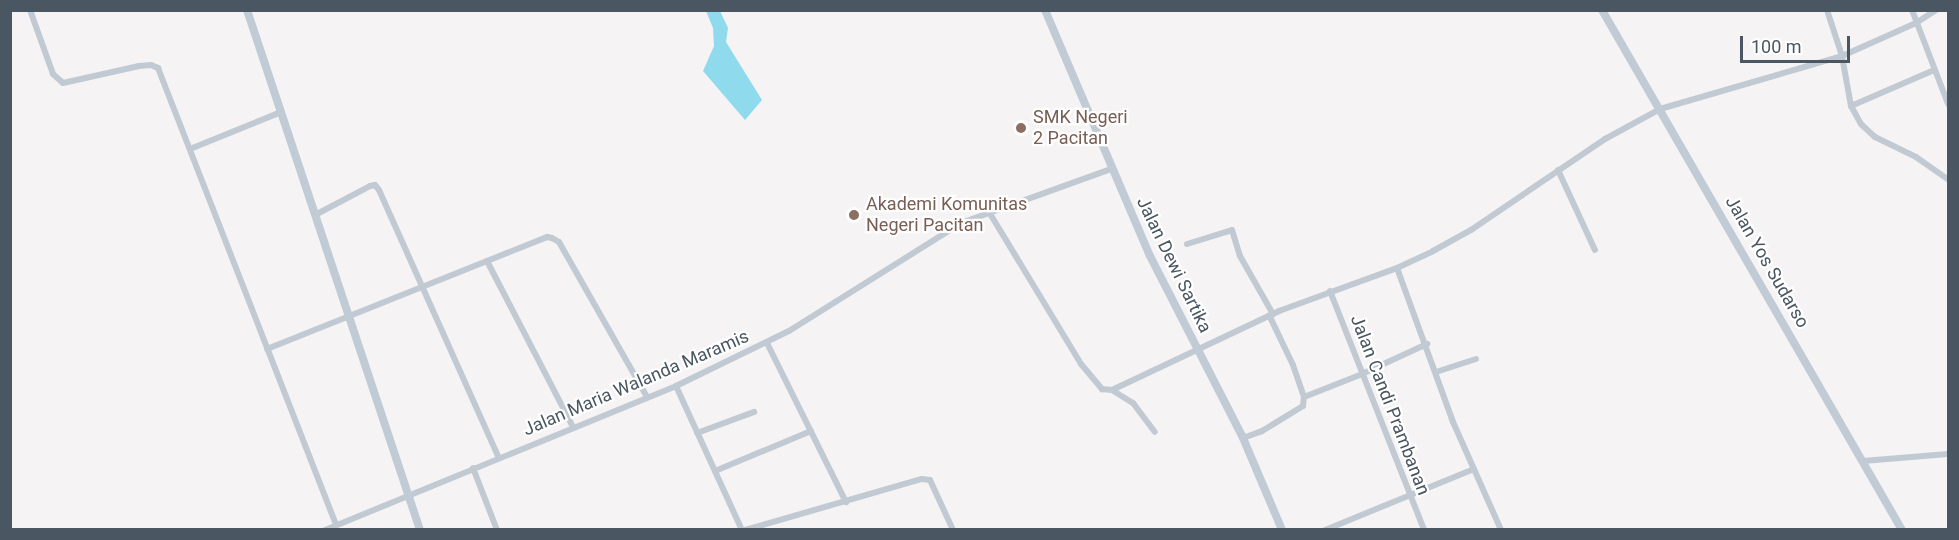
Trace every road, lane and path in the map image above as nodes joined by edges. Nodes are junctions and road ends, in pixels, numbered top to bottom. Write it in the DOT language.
graph roads {
  1 [pos="30,10"];
  2 [pos="247,10"];
  3 [pos="1045,10"];
  4 [pos="1602,10"];
  5 [pos="1912,10"];
  6 [pos="1936,10"];
  7 [pos="1828,11"];
  8 [pos="1916,23"];
  9 [pos="1842,56"];
  10 [pos="1934,70"];
  11 [pos="1948,104"];
  12 [pos="1851,106"];
  13 [pos="1660,109"];
  14 [pos="281,112"];
  15 [pos="190,149"];
  16 [pos="1111,169"];
  17 [pos="1558,171"];
  18 [pos="1948,179"];
  19 [pos="989,212"];
  20 [pos="315,214"];
  21 [pos="1187,244"];
  22 [pos="1595,250"];
  23 [pos="487,261"];
  24 [pos="1397,268"];
  25 [pos="422,286"];
  26 [pos="1330,291"];
  27 [pos="1271,314"];
  28 [pos="348,315"];
  29 [pos="767,343"];
  30 [pos="1426,344"];
  31 [pos="267,349"];
  32 [pos="1197,350"];
  33 [pos="1476,359"];
  34 [pos="1436,372"];
  35 [pos="1362,374"];
  36 [pos="676,386"];
  37 [pos="1112,390"];
  38 [pos="647,397"];
  39 [pos="1304,397"];
  40 [pos="754,412"];
  41 [pos="573,427"];
  42 [pos="811,431"];
  43 [pos="1155,432"];
  44 [pos="697,433"];
  45 [pos="1243,438"];
  46 [pos="1948,454"];
  47 [pos="499,458"];
  48 [pos="1863,461"];
  49 [pos="473,468"];
  50 [pos="1474,469"];
  51 [pos="715,471"];
  52 [pos="1409,494"];
  53 [pos="408,497"];
  54 [pos="846,502"];
  55 [pos="339,524"];
  56 [pos="325,530"];
  57 [pos="345,530"];
  58 [pos="420,530"];
  59 [pos="497,530"];
  60 [pos="743,530"];
  61 [pos="953,530"];
  62 [pos="1282,530"];
  63 [pos="1325,530"];
  64 [pos="1424,530"];
  65 [pos="1501,530"];
  66 [pos="1902,530"];
  1 -- 15 [label="street"];
  2 -- 14 [label="street"];
  3 -- 16 [label="street, Jalan Dewi Sartika"];
  4 -- 13 [label="street, Jalan Yos Sudarso"];
  5 -- 8 [label="street"];
  6 -- 8 [label="street"];
  7 -- 9 [label="street"];
  8 -- 9 [label="street"];
  8 -- 10 [label="street"];
  9 -- 12 [label="street"];
  9 -- 13 [label="street"];
  10 -- 11 [label="street"];
  10 -- 12 [label="street"];
  12 -- 18 [label="street"];
  13 -- 17 [label="street"];
  13 -- 48 [label="street, Jalan Yos Sudarso"];
  14 -- 15 [label="street"];
  14 -- 20 [label="street"];
  15 -- 31 [label="street"];
  16 -- 19 [label="street, Jalan Maria Walanda Maramis"];
  16 -- 32 [label="street, Jalan Dewi Sartika"];
  17 -- 22 [label="street"];
  17 -- 24 [label="street"];
  19 -- 29 [label="street, Jalan Maria Walanda Maramis"];
  19 -- 37 [label="street"];
  20 -- 25 [label="street"];
  20 -- 28 [label="street"];
  21 -- 27 [label="street"];
  23 -- 25 [label="street"];
  23 -- 38 [label="street"];
  23 -- 41 [label="street"];
  24 -- 26 [label="street"];
  24 -- 30 [label="street"];
  25 -- 28 [label="street"];
  25 -- 47 [label="street"];
  26 -- 27 [label="street"];
  26 -- 35 [label="street, Jalan Candi Prambanan"];
  27 -- 32 [label="street"];
  27 -- 39 [label="street"];
  28 -- 31 [label="street"];
  28 -- 53 [label="street"];
  29 -- 36 [label="street, Jalan Maria Walanda Maramis"];
  29 -- 42 [label="street"];
  30 -- 34 [label="street"];
  30 -- 35 [label="street"];
  31 -- 55 [label="street"];
  32 -- 37 [label="street"];
  32 -- 45 [label="street, Jalan Dewi Sartika"];
  33 -- 34 [label="street"];
  34 -- 50 [label="street"];
  35 -- 39 [label="street"];
  35 -- 52 [label="street, Jalan Candi Prambanan"];
  36 -- 38 [label="street, Jalan Maria Walanda Maramis"];
  36 -- 44 [label="street"];
  37 -- 43 [label="street"];
  38 -- 41 [label="street, Jalan Maria Walanda Maramis"];
  39 -- 45 [label="street"];
  40 -- 44 [label="street"];
  41 -- 47 [label="street, Jalan Maria Walanda Maramis"];
  42 -- 51 [label="street"];
  42 -- 54 [label="street"];
  44 -- 51 [label="street"];
  45 -- 62 [label="street, Jalan Dewi Sartika"];
  46 -- 48 [label="street"];
  47 -- 49 [label="street, Jalan Maria Walanda Maramis"];
  48 -- 66 [label="street, Jalan Yos Sudarso"];
  49 -- 53 [label="street, Jalan Maria Walanda Maramis"];
  49 -- 59 [label="street"];
  50 -- 52 [label="street"];
  50 -- 65 [label="street"];
  51 -- 60 [label="street"];
  52 -- 63 [label="street"];
  52 -- 64 [label="street, Jalan Candi Prambanan"];
  53 -- 55 [label="street, Jalan Maria Walanda Maramis"];
  53 -- 58 [label="street"];
  54 -- 60 [label="street"];
  54 -- 61 [label="street"];
  55 -- 56 [label="street, Jalan Maria Walanda Maramis"];
  55 -- 57 [label="street"];
}
